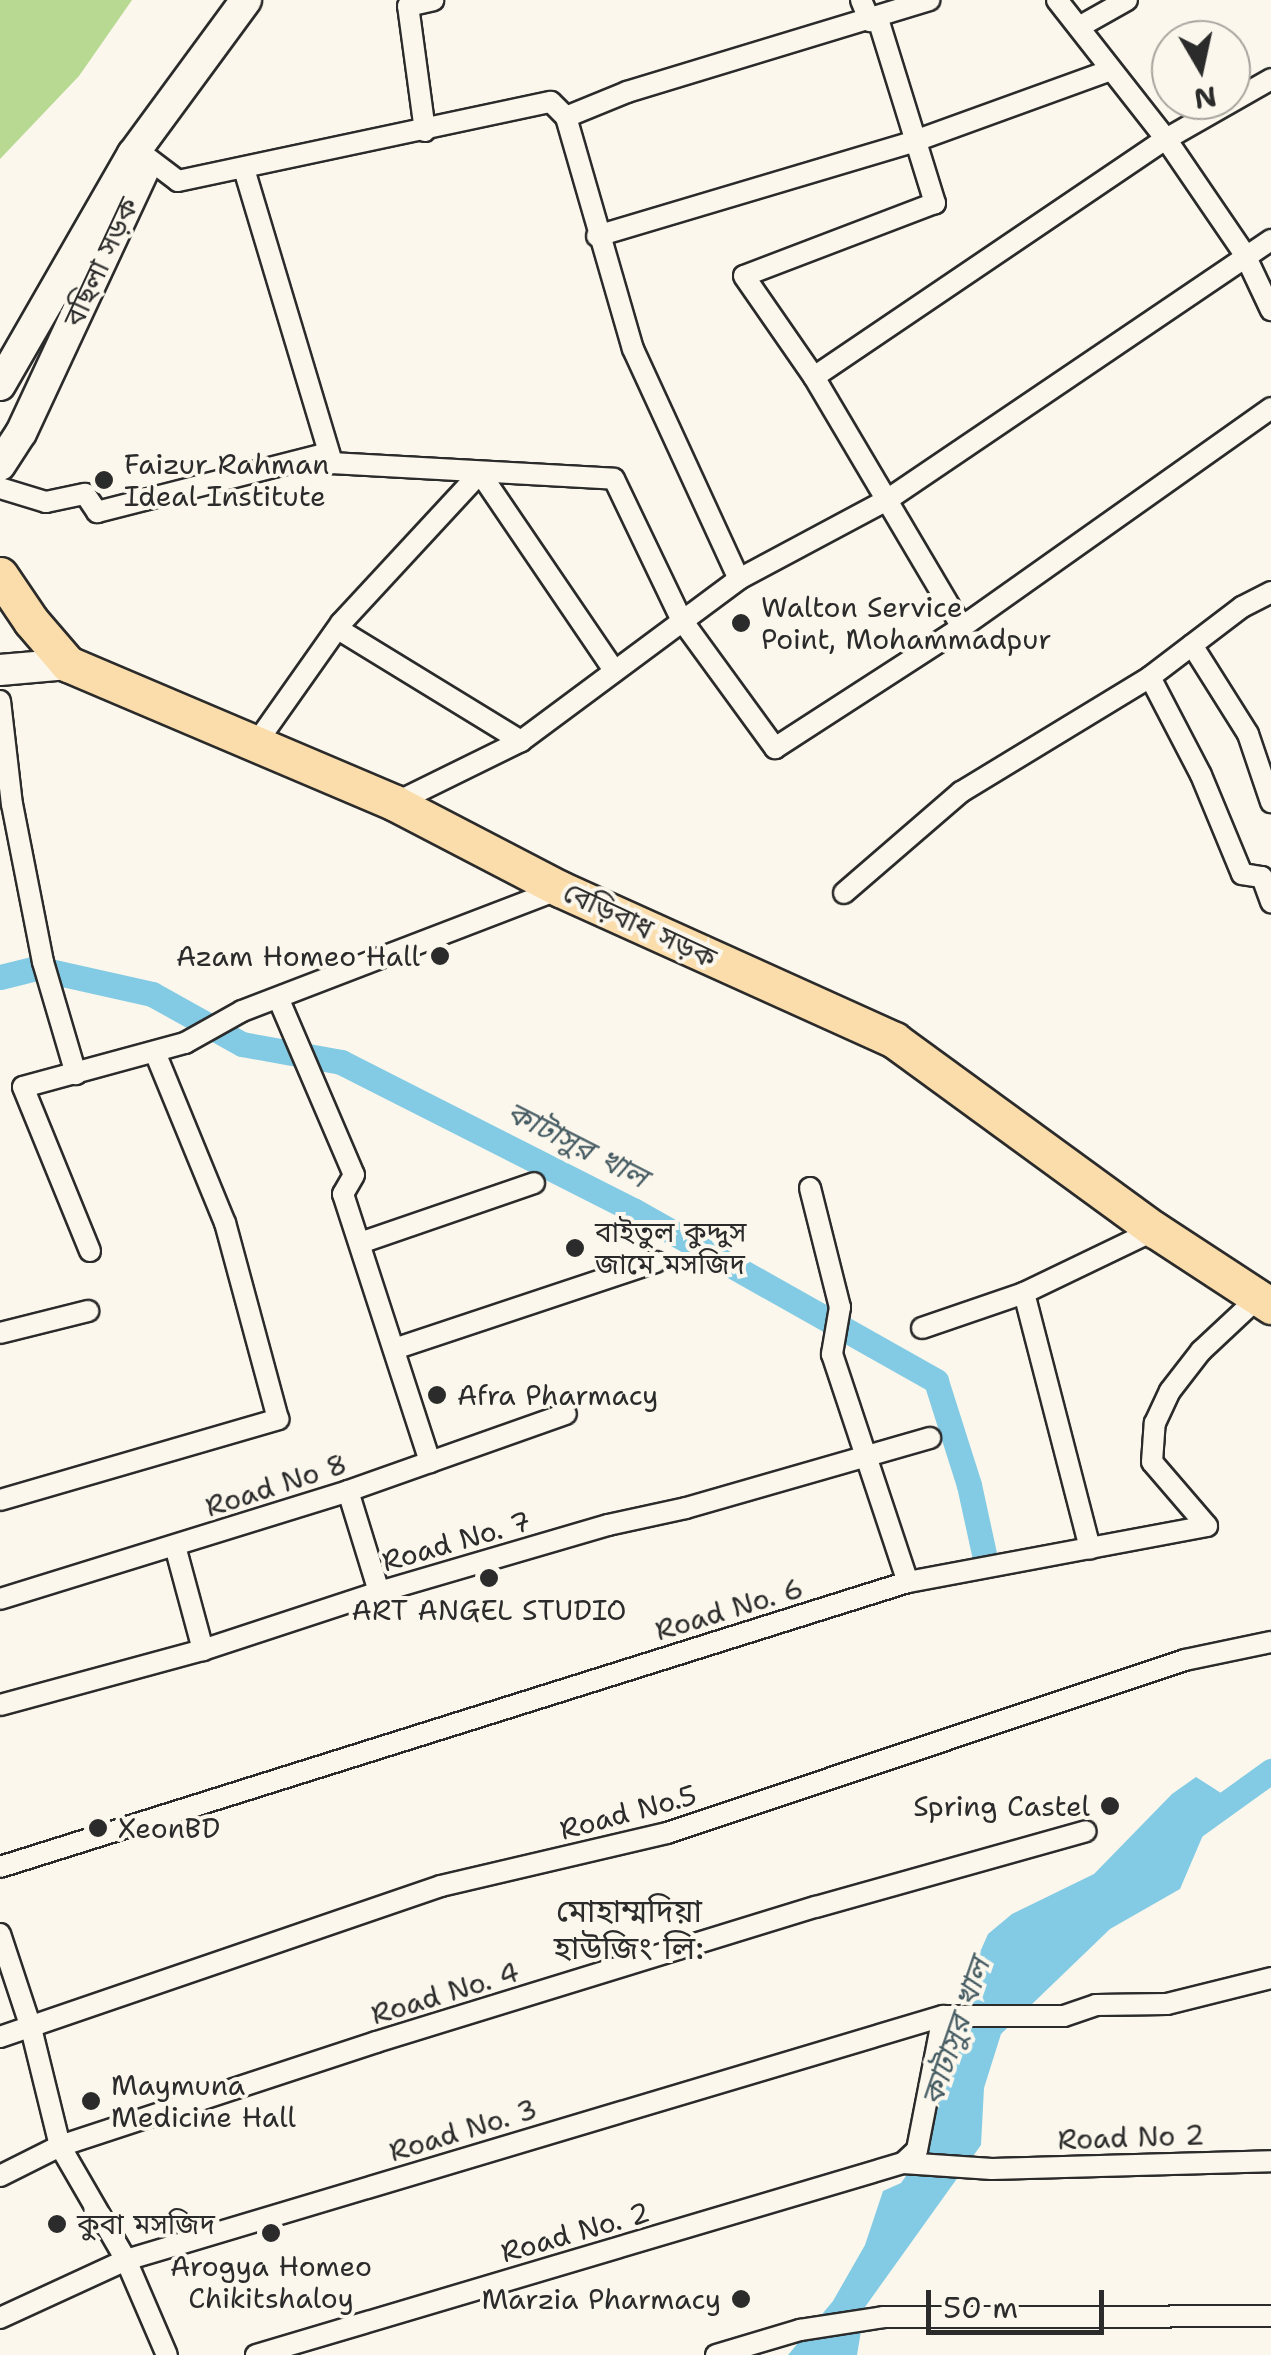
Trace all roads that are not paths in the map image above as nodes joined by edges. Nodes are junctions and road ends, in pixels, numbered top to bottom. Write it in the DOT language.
graph roads {
  1 [pos="246,0"];
  2 [pos="434,0"];
  3 [pos="861,0"];
  4 [pos="929,0"];
  5 [pos="1057,0"];
  6 [pos="1127,0"];
  7 [pos="874,20"];
  8 [pos="1079,27"];
  9 [pos="204,59"];
  10 [pos="1110,70"];
  11 [pos="1271,80"];
  12 [pos="566,117"];
  13 [pos="425,131"];
  14 [pos="1166,140"];
  15 [pos="915,141"];
  16 [pos="149,160"];
  17 [pos="244,168"];
  18 [pos="597,236"];
  19 [pos="1271,240"];
  20 [pos="1245,255"];
  21 [pos="1271,310"];
  22 [pos="814,377"];
  23 [pos="0,385"];
  24 [pos="1271,408"];
  25 [pos="329,453"];
  26 [pos="0,465"];
  27 [pos="480,473"];
  28 [pos="0,488"];
  29 [pos="887,500"];
  30 [pos="0,576"];
  31 [pos="739,579"];
  32 [pos="1271,592"];
  33 [pos="682,618"];
  34 [pos="962,627"];
  35 [pos="338,629"];
  36 [pos="1192,646"];
  37 [pos="68,664"];
  38 [pos="613,669"];
  39 [pos="0,670"];
  40 [pos="1150,677"];
  41 [pos="0,702"];
  42 [pos="1271,728"];
  43 [pos="1248,734"];
  44 [pos="520,741"];
  45 [pos="257,742"];
  46 [pos="1271,802"];
  47 [pos="395,803"];
  48 [pos="560,889"];
  49 [pos="844,893"];
  50 [pos="1271,902"];
  51 [pos="279,1000"];
  52 [pos="155,1052"];
  53 [pos="76,1074"];
  54 [pos="534,1184"];
  55 [pos="810,1188"];
  56 [pos="1155,1230"];
  57 [pos="360,1243"];
  58 [pos="90,1251"];
  59 [pos="656,1262"];
  60 [pos="1024,1292"];
  61 [pos="1267,1297"];
  62 [pos="88,1312"];
  63 [pos="922,1328"];
  64 [pos="0,1333"];
  65 [pos="394,1349"];
  66 [pos="566,1414"];
  67 [pos="930,1438"];
  68 [pos="864,1459"];
  69 [pos="430,1462"];
  70 [pos="348,1491"];
  71 [pos="0,1500"];
  72 [pos="174,1546"];
  73 [pos="1090,1549"];
  74 [pos="908,1582"];
  75 [pos="379,1592"];
  76 [pos="0,1599"];
  77 [pos="1271,1642"];
  78 [pos="203,1650"];
  79 [pos="0,1706"];
  80 [pos="1086,1832"];
  81 [pos="0,1867"];
  82 [pos="0,1934"];
  83 [pos="1271,1978"];
  84 [pos="946,2015"];
  85 [pos="31,2028"];
  86 [pos="0,2037"];
  87 [pos="60,2146"];
  88 [pos="1271,2161"];
  89 [pos="906,2163"];
  90 [pos="0,2176"];
  91 [pos="126,2260"];
  92 [pos="1271,2316"];
  93 [pos="0,2318"];
  94 [pos="167,2355"];
  95 [pos="256,2355"];
  96 [pos="716,2355"];
  1 -- 9 [label="main road, বছিলা সড়ক"];
  2 -- 13 [label="street"];
  3 -- 7 [label="street"];
  4 -- 7 [label="street"];
  5 -- 8 [label="street"];
  6 -- 8 [label="street"];
  7 -- 12 [label="street"];
  7 -- 15 [label="street"];
  8 -- 10 [label="street"];
  9 -- 16 [label="main road, বছিলা সড়ক"];
  9 -- 23 [label="main road, বছিলা সড়ক"];
  10 -- 14 [label="street"];
  10 -- 15 [label="street"];
  11 -- 14 [label="street"];
  12 -- 13 [label="street"];
  12 -- 18 [label="street"];
  13 -- 17 [label="street"];
  14 -- 20 [label="street"];
  14 -- 22 [label="street"];
  15 -- 18 [label="street"];
  15 -- 22 [label="street"];
  16 -- 17 [label="street"];
  16 -- 26 [label="main road, বছিলা সড়ক"];
  17 -- 25 [label="street"];
  18 -- 31 [label="street"];
  19 -- 20 [label="street"];
  20 -- 21 [label="street"];
  20 -- 29 [label="street"];
  22 -- 29 [label="street"];
  24 -- 34 [label="street"];
  25 -- 27 [label="street"];
  25 -- 28 [label="street"];
  27 -- 33 [label="street"];
  27 -- 35 [label="street"];
  27 -- 38 [label="street"];
  29 -- 31 [label="street"];
  29 -- 34 [label="street"];
  30 -- 37 [label="highway, বেড়িবাধ সড়ক"];
  31 -- 33 [label="street"];
  32 -- 36 [label="street"];
  33 -- 34 [label="street"];
  33 -- 38 [label="street"];
  35 -- 44 [label="street"];
  35 -- 45 [label="street"];
  36 -- 40 [label="street"];
  36 -- 43 [label="street"];
  37 -- 39 [label="main road"];
  37 -- 45 [label="highway, বেড়িবাধ সড়ক"];
  38 -- 44 [label="street"];
  40 -- 49 [label="street"];
  40 -- 50 [label="street"];
  41 -- 53 [label="street"];
  42 -- 43 [label="street"];
  43 -- 46 [label="street"];
  44 -- 47 [label="street"];
  45 -- 47 [label="highway, বেড়িবাধ সড়ক"];
  47 -- 48 [label="highway, বেড়িবাধ সড়ক"];
  48 -- 51 [label="street"];
  48 -- 56 [label="highway, বেড়িবাধ সড়ক"];
  51 -- 52 [label="street"];
  51 -- 57 [label="street"];
  52 -- 53 [label="street"];
  52 -- 71 [label="street"];
  53 -- 58 [label="street"];
  54 -- 57 [label="street"];
  55 -- 68 [label="street"];
  56 -- 60 [label="street"];
  56 -- 61 [label="highway, বেড়িবাধ সড়ক"];
  57 -- 65 [label="street"];
  59 -- 65 [label="street"];
  60 -- 63 [label="street"];
  60 -- 73 [label="street"];
  61 -- 73 [label="street, Road No. 6"];
  62 -- 64 [label="street"];
  65 -- 69 [label="street"];
  66 -- 69 [label="street, Road No 8"];
  67 -- 68 [label="street, Road No. 7"];
  68 -- 74 [label="street"];
  68 -- 75 [label="street, Road No. 7"];
  69 -- 70 [label="street, Road No 8"];
  70 -- 72 [label="street, Road No 8"];
  70 -- 75 [label="street"];
  72 -- 76 [label="street, Road No 8"];
  72 -- 78 [label="street"];
  73 -- 74 [label="street, Road No. 6"];
  74 -- 81 [label="street, Road No. 6"];
  75 -- 78 [label="street, Road No. 7"];
  77 -- 85 [label="street, Road No.5"];
  78 -- 79 [label="street, Road No. 7"];
  80 -- 87 [label="street, Road No. 4"];
  82 -- 85 [label="street"];
  83 -- 84 [label="street, Road No. 3"];
  84 -- 89 [label="street"];
  84 -- 91 [label="street, Road No. 3"];
  85 -- 86 [label="street, Road No.5"];
  85 -- 87 [label="street"];
  87 -- 90 [label="street, Road No. 4"];
  87 -- 91 [label="street"];
  88 -- 89 [label="street, Road No 2"];
  89 -- 95 [label="street, Road No. 2"];
  91 -- 93 [label="street, Road No. 3"];
  91 -- 94 [label="street"];
  92 -- 96 [label="street"];
}
